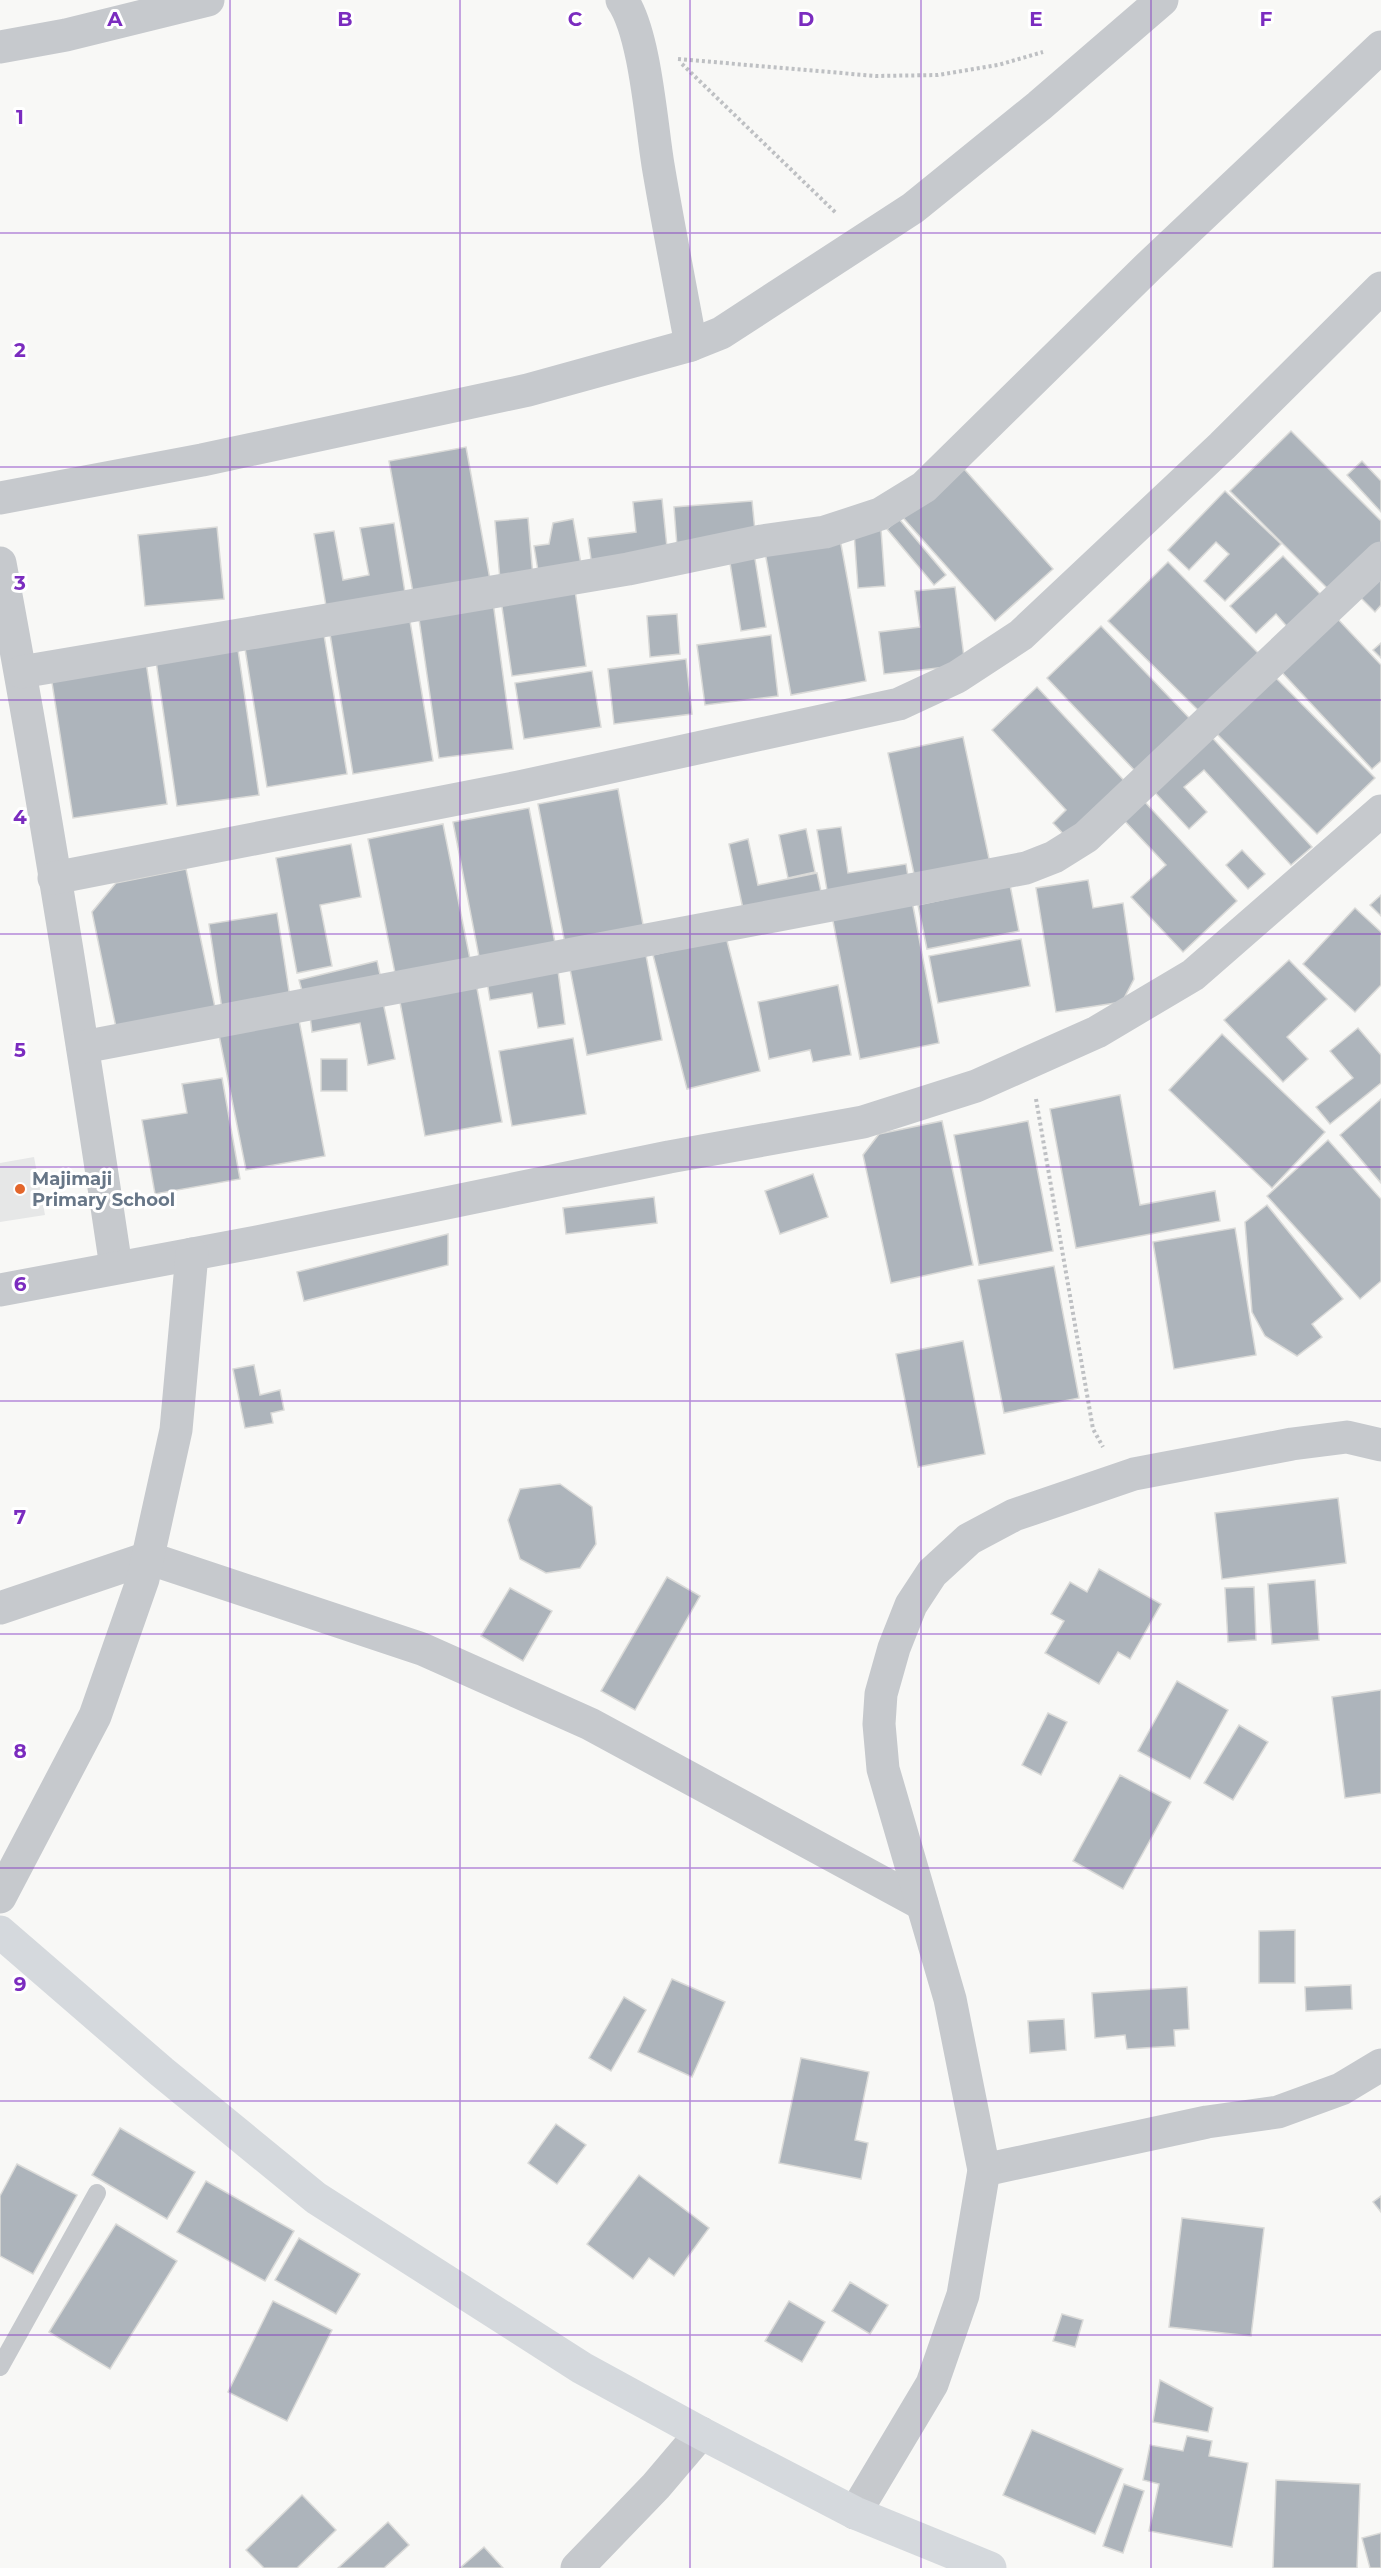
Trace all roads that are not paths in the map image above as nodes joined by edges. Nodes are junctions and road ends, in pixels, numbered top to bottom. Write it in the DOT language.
graph roads {
  1 [pos="208,0"];
  2 [pos="621,0"];
  3 [pos="1162,0"];
  4 [pos="0,47"];
  5 [pos="1381,47"];
  6 [pos="1381,288"];
  7 [pos="691,345"];
  8 [pos="0,498"];
  9 [pos="1381,558"];
  10 [pos="0,563"];
  11 [pos="21,672"];
  12 [pos="1381,811"];
  13 [pos="54,878"];
  14 [pos="83,1047"];
  15 [pos="192,1254"];
  16 [pos="116,1267"];
  17 [pos="0,1290"];
  18 [pos="1377,1435"];
  19 [pos="148,1558"];
  20 [pos="0,1608"];
  21 [pos="0,1898"];
  22 [pos="922,1904"];
  23 [pos="0,1932"];
  24 [pos="1381,2065"];
  25 [pos="984,2170"];
  26 [pos="97,2193"];
  27 [pos="0,2367"];
  28 [pos="701,2433"];
  29 [pos="855,2512"];
  30 [pos="577,2568"];
  31 [pos="990,2568"];
  1 -- 4 [label="street"];
  2 -- 7 [label="street"];
  3 -- 7 [label="street"];
  5 -- 11 [label="street"];
  6 -- 13 [label="street"];
  7 -- 8 [label="street"];
  9 -- 14 [label="street"];
  10 -- 11 [label="street"];
  11 -- 13 [label="street"];
  12 -- 15 [label="street"];
  13 -- 14 [label="street"];
  14 -- 16 [label="street"];
  15 -- 16 [label="street"];
  15 -- 19 [label="street"];
  16 -- 17 [label="street"];
  18 -- 22 [label="street"];
  19 -- 20 [label="street"];
  19 -- 21 [label="street"];
  19 -- 22 [label="street"];
  22 -- 25 [label="street"];
  23 -- 28 [label="street"];
  24 -- 25 [label="street"];
  25 -- 29 [label="street"];
  26 -- 27 [label="lane"];
  28 -- 29 [label="street"];
  28 -- 30 [label="street"];
  29 -- 31 [label="street"];
}
